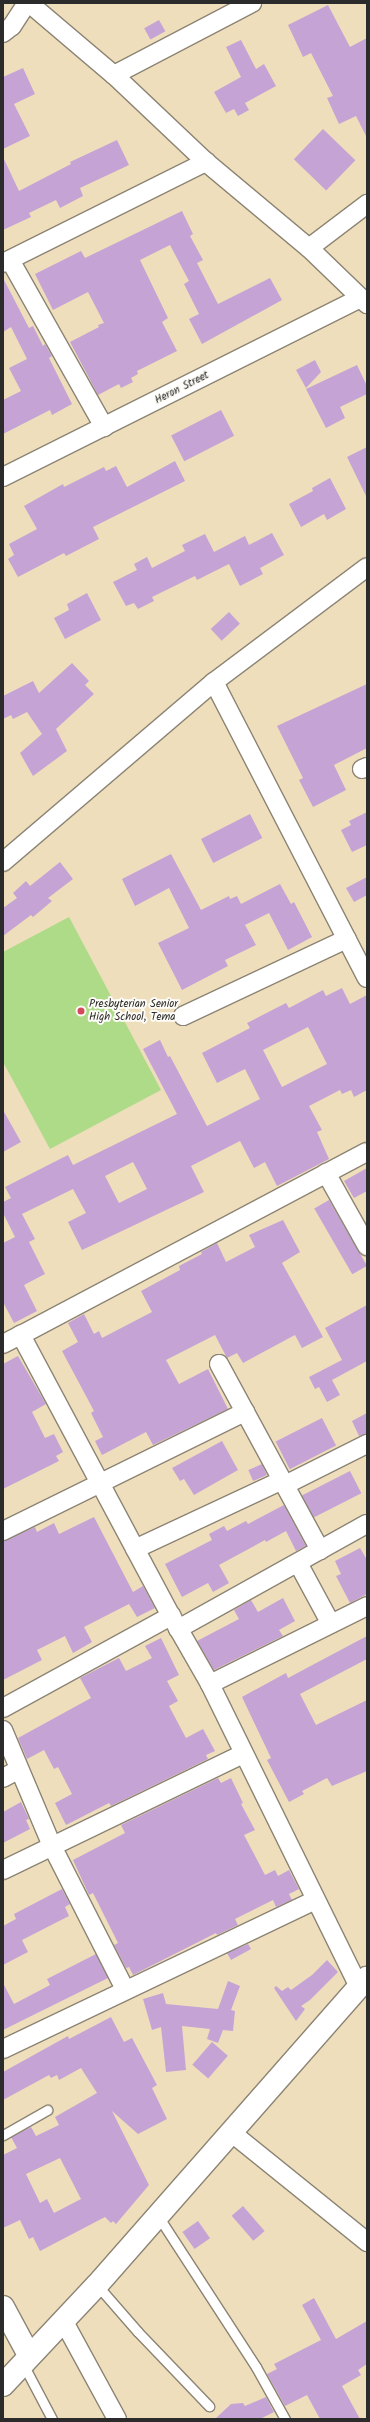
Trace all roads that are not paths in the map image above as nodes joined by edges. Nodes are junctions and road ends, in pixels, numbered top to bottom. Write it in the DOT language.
graph roads {
  1 [pos="28,3"];
  2 [pos="252,3"];
  3 [pos="3,33"];
  4 [pos="114,75"];
  5 [pos="206,162"];
  6 [pos="367,204"];
  7 [pos="309,248"];
  8 [pos="6,262"];
  9 [pos="364,301"];
  10 [pos="104,427"];
  11 [pos="3,477"];
  12 [pos="367,567"];
  13 [pos="214,682"];
  14 [pos="4,860"];
  15 [pos="347,939"];
  16 [pos="367,978"];
  17 [pos="183,1016"];
  18 [pos="367,1152"];
  19 [pos="326,1174"];
  20 [pos="367,1246"];
  21 [pos="21,1335"];
  22 [pos="3,1344"];
  23 [pos="219,1364"];
  24 [pos="245,1412"];
  25 [pos="367,1444"];
  26 [pos="284,1482"];
  27 [pos="99,1483"];
  28 [pos="367,1524"];
  29 [pos="3,1531"];
  30 [pos="135,1549"];
  31 [pos="320,1550"];
  32 [pos="298,1563"];
  33 [pos="367,1606"];
  34 [pos="175,1623"];
  35 [pos="331,1624"];
  36 [pos="210,1684"];
  37 [pos="3,1708"];
  38 [pos="3,1730"];
  39 [pos="243,1754"];
  40 [pos="20,1770"];
  41 [pos="3,1778"];
  42 [pos="52,1846"];
  43 [pos="3,1870"];
  44 [pos="315,1900"];
  45 [pos="363,1983"];
  46 [pos="125,1989"];
  47 [pos="3,2049"];
  48 [pos="47,2110"];
  49 [pos="232,2133"];
  50 [pos="3,2135"];
  51 [pos="157,2215"];
  52 [pos="367,2242"];
  53 [pos="97,2285"];
  54 [pos="3,2307"];
  55 [pos="63,2320"];
  56 [pos="26,2359"];
  57 [pos="3,2385"];
  58 [pos="209,2406"];
  59 [pos="52,2419"];
  60 [pos="117,2419"];
  61 [pos="285,2419"];
  1 -- 3 [label="street"];
  1 -- 4 [label="street"];
  2 -- 4 [label="street"];
  4 -- 5 [label="street"];
  5 -- 7 [label="street"];
  5 -- 8 [label="street"];
  6 -- 7 [label="street"];
  7 -- 9 [label="street"];
  8 -- 10 [label="street"];
  9 -- 10 [label="street, Heron Street"];
  10 -- 11 [label="street, Heron Street"];
  12 -- 13 [label="street"];
  13 -- 14 [label="street"];
  13 -- 15 [label="street"];
  15 -- 16 [label="street"];
  15 -- 17 [label="street"];
  18 -- 19 [label="street"];
  19 -- 20 [label="street"];
  19 -- 21 [label="street"];
  21 -- 22 [label="street"];
  21 -- 27 [label="street"];
  23 -- 24 [label="street"];
  24 -- 26 [label="street"];
  24 -- 27 [label="street"];
  25 -- 26 [label="street"];
  26 -- 30 [label="street"];
  26 -- 31 [label="street"];
  27 -- 29 [label="street"];
  27 -- 30 [label="street"];
  28 -- 31 [label="street"];
  30 -- 34 [label="street"];
  31 -- 32 [label="street"];
  32 -- 34 [label="street"];
  32 -- 35 [label="street"];
  33 -- 35 [label="street"];
  34 -- 36 [label="street"];
  34 -- 37 [label="street"];
  35 -- 36 [label="street"];
  36 -- 39 [label="street"];
  38 -- 40 [label="street"];
  39 -- 42 [label="street"];
  39 -- 44 [label="street"];
  40 -- 41 [label="street"];
  40 -- 42 [label="street"];
  42 -- 43 [label="street"];
  42 -- 46 [label="street"];
  44 -- 45 [label="street"];
  44 -- 46 [label="street"];
  45 -- 49 [label="street"];
  46 -- 47 [label="street"];
  48 -- 50 [label="lane"];
  49 -- 51 [label="street"];
  49 -- 52 [label="street"];
  51 -- 53 [label="street"];
  51 -- 61 [label="lane"];
  53 -- 55 [label="street"];
  53 -- 58 [label="lane"];
  54 -- 56 [label="street"];
  55 -- 56 [label="street"];
  55 -- 60 [label="street"];
  56 -- 57 [label="street"];
  56 -- 59 [label="lane"];
}
